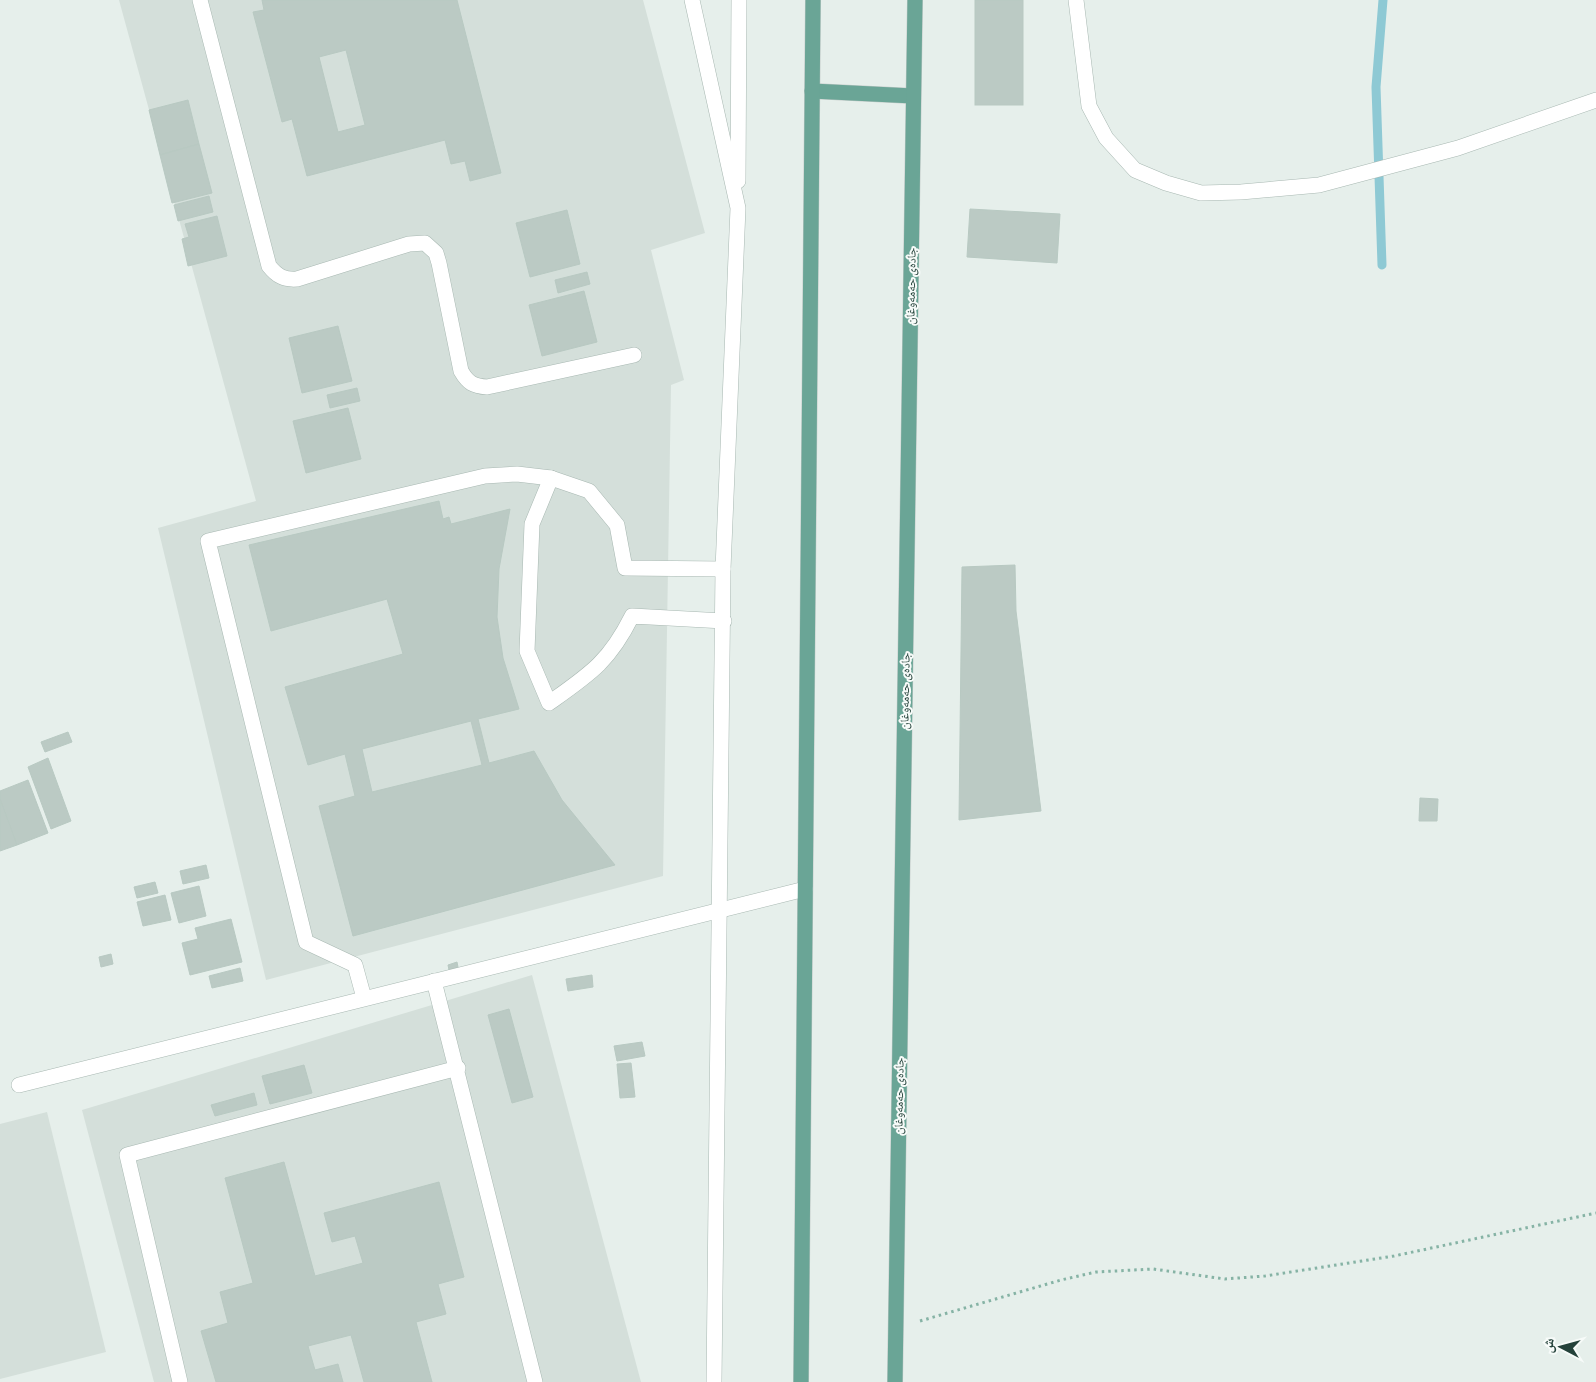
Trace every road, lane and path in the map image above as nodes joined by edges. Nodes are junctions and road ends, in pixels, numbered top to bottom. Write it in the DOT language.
graph roads {
  1 [pos="200,0"];
  2 [pos="692,0"];
  3 [pos="740,0"];
  4 [pos="813,0"];
  5 [pos="915,0"];
  6 [pos="1076,0"];
  7 [pos="812,92"];
  8 [pos="913,96"];
  9 [pos="1596,100"];
  10 [pos="738,208"];
  11 [pos="634,355"];
  12 [pos="552,478"];
  13 [pos="723,570"];
  14 [pos="724,621"];
  15 [pos="804,889"];
  16 [pos="721,909"];
  17 [pos="434,981"];
  18 [pos="364,998"];
  19 [pos="458,1068"];
  20 [pos="19,1086"];
  21 [pos="1596,1214"];
  22 [pos="896,1328"];
  23 [pos="180,1382"];
  24 [pos="535,1382"];
  25 [pos="714,1382"];
  26 [pos="800,1382"];
  27 [pos="895,1382"];
  1 -- 11 [label="street"];
  2 -- 10 [label="street"];
  3 -- 10 [label="street"];
  4 -- 7 [label="main road"];
  5 -- 8 [label="main road, جادەی حەمەوغان"];
  6 -- 9 [label="street"];
  7 -- 8 [label="main road"];
  7 -- 15 [label="main road"];
  8 -- 22 [label="main road, جادەی حەمەوغان"];
  10 -- 13 [label="street"];
  12 -- 13 [label="street"];
  12 -- 14 [label="street"];
  12 -- 18 [label="street"];
  13 -- 14 [label="street"];
  14 -- 16 [label="street"];
  15 -- 16 [label="street"];
  15 -- 26 [label="main road"];
  16 -- 17 [label="street"];
  16 -- 25 [label="street"];
  17 -- 18 [label="street"];
  17 -- 19 [label="street"];
  18 -- 20 [label="street"];
  19 -- 23 [label="street"];
  19 -- 24 [label="street"];
  21 -- 22 [label="path"];
  22 -- 27 [label="main road, جادەی حەمەوغان"];
}
